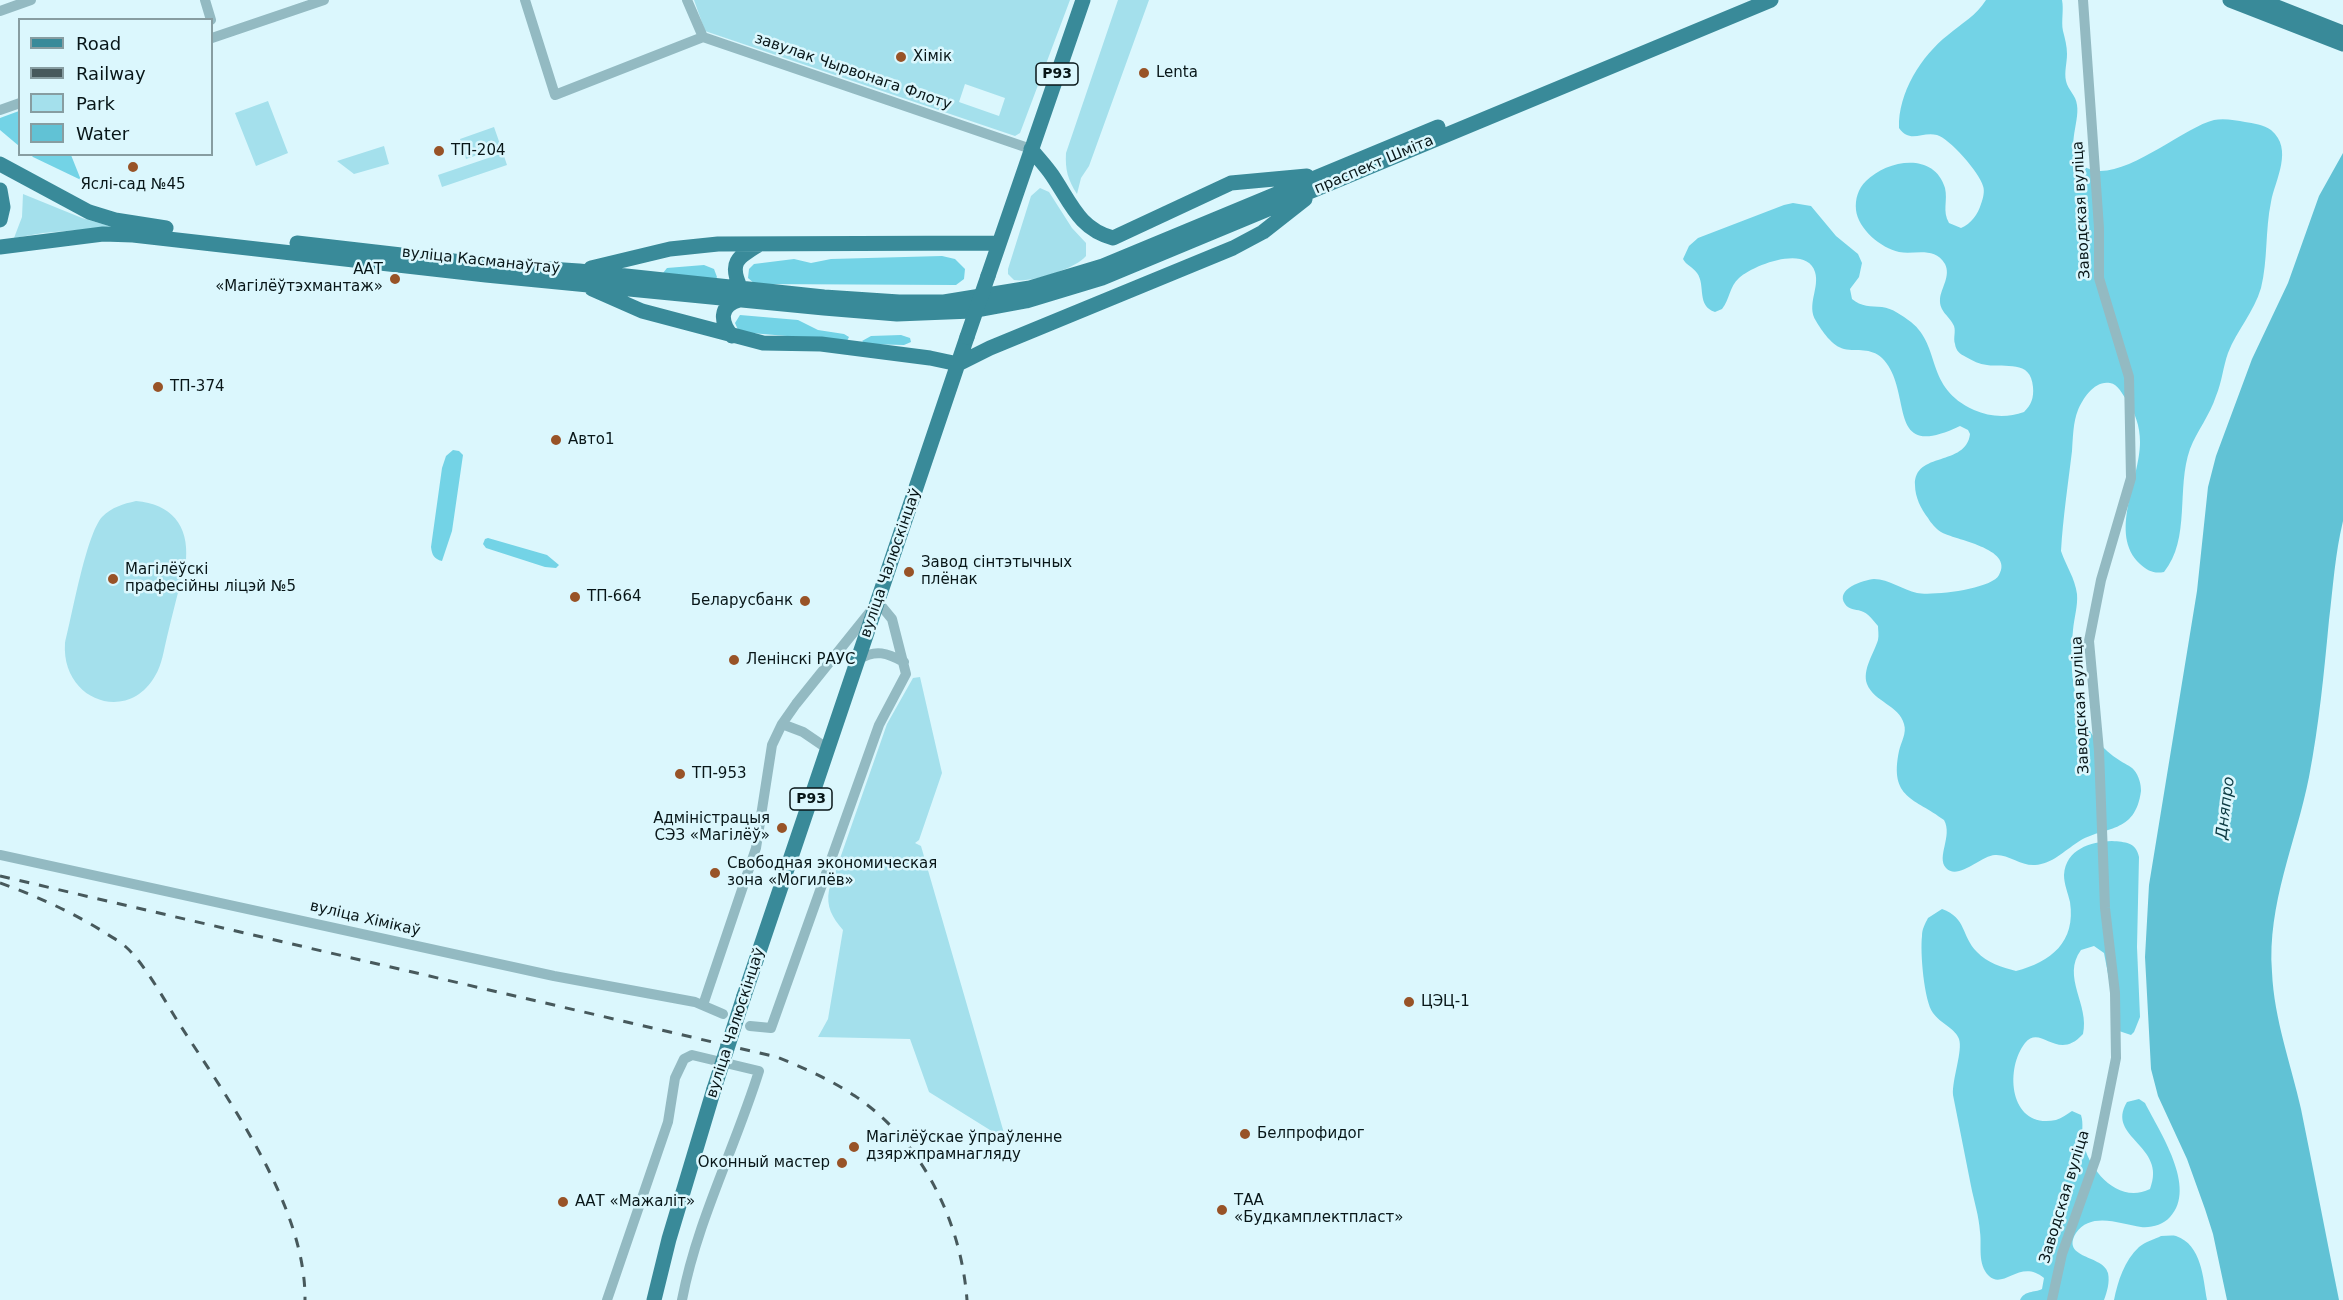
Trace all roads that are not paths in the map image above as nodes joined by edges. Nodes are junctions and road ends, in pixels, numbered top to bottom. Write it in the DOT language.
graph roads {
  1 [pos="31,0"];
  2 [pos="204,0"];
  3 [pos="324,0"];
  4 [pos="525,0"];
  5 [pos="687,0"];
  6 [pos="1083,0"];
  7 [pos="1749,0"];
  8 [pos="1771,0"];
  9 [pos="2084,0"];
  10 [pos="2229,0"];
  11 [pos="2259,0"];
  12 [pos="0,11"];
  13 [pos="210,18"];
  14 [pos="2293,19"];
  15 [pos="2343,33"];
  16 [pos="214,37"];
  17 [pos="703,37"];
  18 [pos="2343,44"];
  19 [pos="18,104"];
  20 [pos="0,110"];
  21 [pos="1031,149"];
  22 [pos="0,164"];
  23 [pos="1319,182"];
  24 [pos="0,190"];
  25 [pos="0,220"];
  26 [pos="999,243"];
  27 [pos="760,244"];
  28 [pos="0,247"];
  29 [pos="318,250"];
  30 [pos="578,277"];
  31 [pos="740,294"];
  32 [pos="973,305"];
  33 [pos="732,336"];
  34 [pos="958,364"];
  35 [pos="878,602"];
  36 [pos="859,659"];
  37 [pos="904,662"];
  38 [pos="783,724"];
  39 [pos="828,748"];
  40 [pos="0,855"];
  41 [pos="703,1005"];
  42 [pos="723,1014"];
  43 [pos="750,1026"];
  44 [pos="607,1300"];
  45 [pos="654,1300"];
  46 [pos="681,1300"];
  47 [pos="2052,1300"];
  1 -- 12 [label="street"];
  2 -- 13 [label="street"];
  3 -- 16 [label="street"];
  4 -- 17 [label="street"];
  5 -- 17 [label="street"];
  6 -- 21 [label="main road, вуліца Чалюскінцаў / Р93"];
  7 -- 23 [label="main road, праспект Шміта"];
  8 -- 23 [label="main road, праспект Шміта"];
  9 -- 47 [label="street, Заводская вуліца"];
  10 -- 14 [label="main road"];
  11 -- 14 [label="main road"];
  14 -- 15 [label="main road"];
  14 -- 18 [label="main road"];
  17 -- 21 [label="street, завулак Чырвонага Флоту"];
  19 -- 20 [label="street"];
  21 -- 23 [label="main road"];
  21 -- 26 [label="main road, вуліца Чалюскінцаў / Р93"];
  22 -- 29 [label="main road, вуліца Касманаўтаў"];
  23 -- 32 [label="main road, праспект Шміта"];
  23 -- 34 [label="main road"];
  24 -- 25 [label="main road"];
  26 -- 27 [label="main road"];
  26 -- 34 [label="main road, вуліца Чалюскінцаў / Р93, bridge"];
  27 -- 30 [label="main road"];
  27 -- 31 [label="main road"];
  28 -- 29 [label="main road, вуліца Касманаўтаў"];
  29 -- 30 [label="main road, вуліца Касманаўтаў"];
  30 -- 31 [label="main road, вуліца Касманаўтаў"];
  30 -- 33 [label="main road"];
  31 -- 32 [label="main road, вуліца Касманаўтаў"];
  31 -- 33 [label="main road"];
  33 -- 34 [label="main road"];
  34 -- 35 [label="main road, вуліца Чалюскінцаў / Р93"];
  35 -- 36 [label="main road, вуліца Чалюскінцаў / Р93"];
  35 -- 37 [label="street"];
  35 -- 38 [label="street"];
  36 -- 37 [label="street"];
  36 -- 39 [label="main road, вуліца Чалюскінцаў / Р93"];
  37 -- 43 [label="street"];
  38 -- 39 [label="street"];
  38 -- 41 [label="street"];
  39 -- 45 [label="main road, вуліца Чалюскінцаў / Р93, bridge"];
  40 -- 41 [label="street, вуліца Хімікаў"];
  41 -- 42 [label="street, вуліца Хімікаў"];
  44 -- 46 [label="street"];
}
